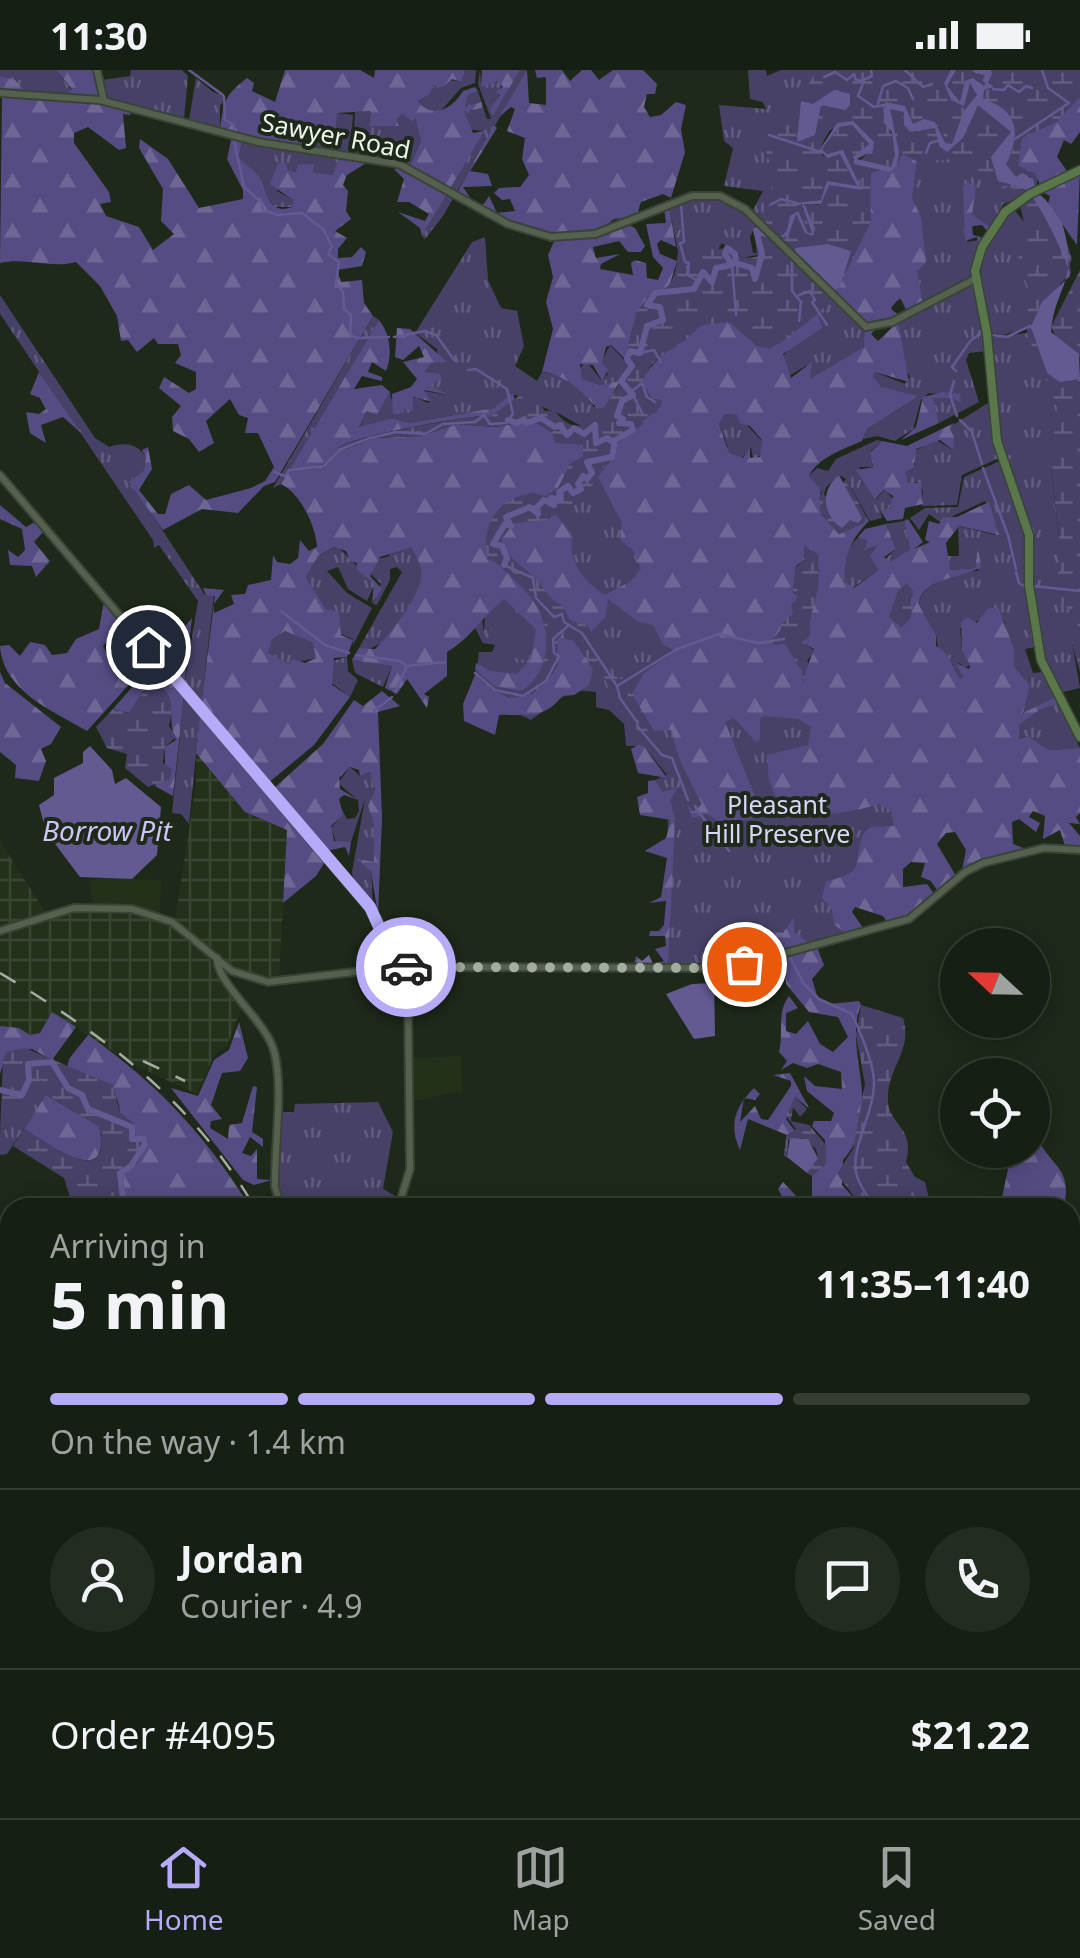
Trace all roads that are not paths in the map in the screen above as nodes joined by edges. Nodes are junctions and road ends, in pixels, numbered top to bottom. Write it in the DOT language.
graph roads {
  1 [pos="97,70"];
  2 [pos="0,93"];
  3 [pos="104,101"];
  4 [pos="1075,173"];
  5 [pos="976,278"];
  6 [pos="0,475"];
  7 [pos="1080,737"];
  8 [pos="1080,850"];
  9 [pos="0,932"];
  10 [pos="220,961"];
  11 [pos="397,967"];
  12 [pos="278,1198"];
  13 [pos="401,1198"];
  1 -- 3 [label="street"];
  2 -- 3 [label="street, Sawyer Road"];
  3 -- 5 [label="street, Sawyer Road"];
  4 -- 5 [label="main road"];
  5 -- 7 [label="main road"];
  6 -- 11 [label="street"];
  8 -- 11 [label="street"];
  9 -- 10 [label="street"];
  10 -- 11 [label="street"];
  10 -- 12 [label="street"];
  11 -- 13 [label="street"];
}
